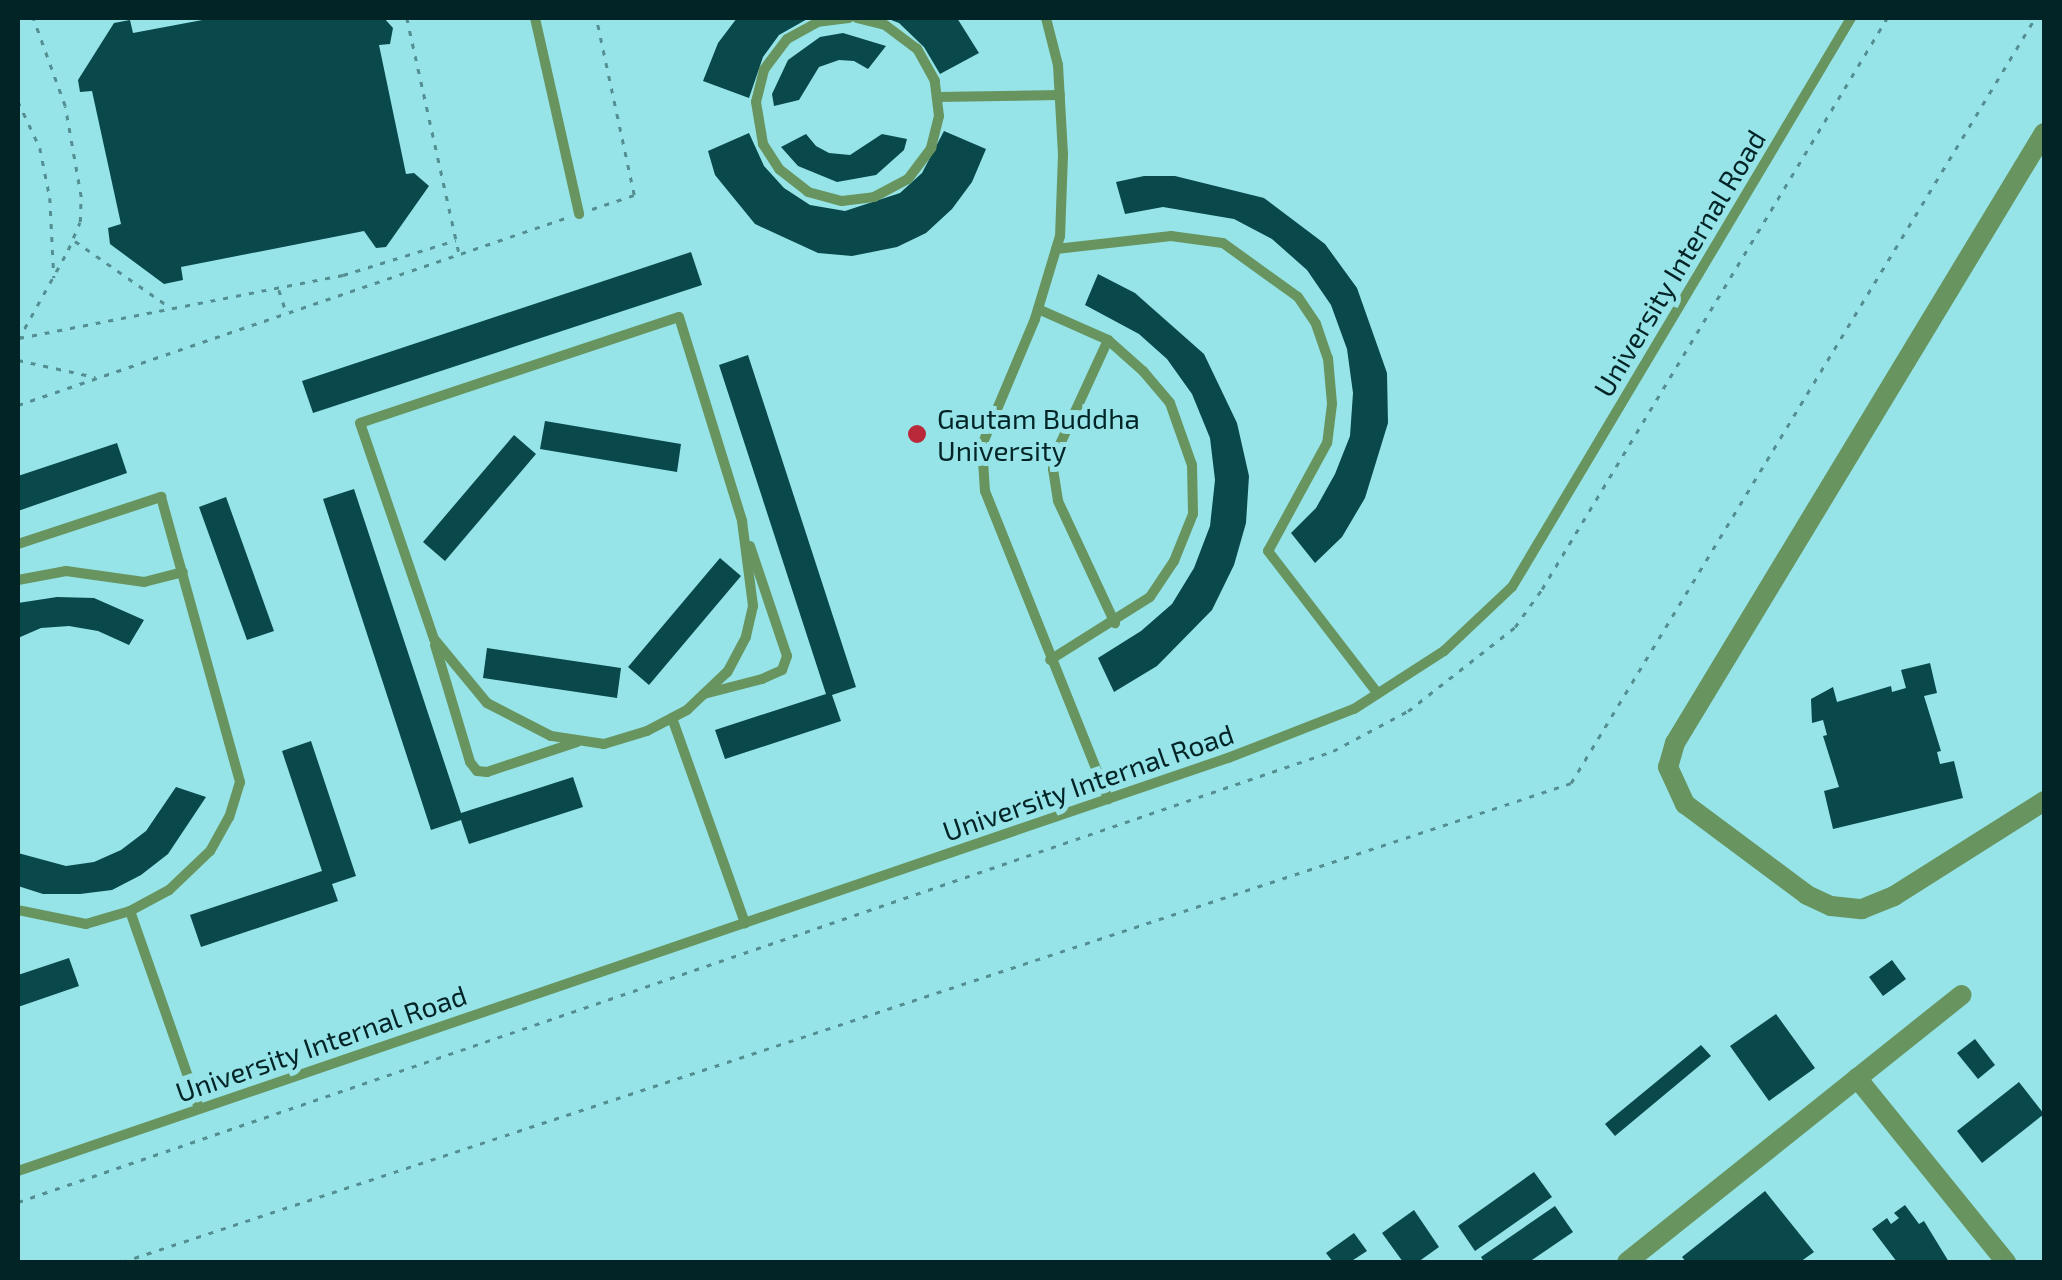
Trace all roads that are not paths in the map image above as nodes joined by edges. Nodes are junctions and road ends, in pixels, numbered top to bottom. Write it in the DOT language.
graph roads {
  1 [pos="535,18"];
  2 [pos="853,18"];
  3 [pos="1046,18"];
  4 [pos="1851,18"];
  5 [pos="1060,96"];
  6 [pos="937,97"];
  7 [pos="2044,133"];
  8 [pos="579,214"];
  9 [pos="1056,249"];
  10 [pos="1038,309"];
  11 [pos="1108,340"];
  12 [pos="742,521"];
  13 [pos="18,544"];
  14 [pos="182,572"];
  15 [pos="18,580"];
  16 [pos="1115,622"];
  17 [pos="434,640"];
  18 [pos="1050,660"];
  19 [pos="1378,694"];
  20 [pos="702,695"];
  21 [pos="672,718"];
  22 [pos="581,741"];
  23 [pos="1108,799"];
  24 [pos="2044,801"];
  25 [pos="18,910"];
  26 [pos="130,910"];
  27 [pos="744,923"];
  28 [pos="1961,995"];
  29 [pos="1857,1078"];
  30 [pos="199,1108"];
  31 [pos="18,1171"];
  32 [pos="1626,1262"];
  33 [pos="2006,1262"];
  1 -- 8 [label="lane"];
  2 -- 6 [label="lane"];
  2 -- 6 [label="lane"];
  3 -- 5 [label="lane"];
  4 -- 19 [label="lane, University Internal Road"];
  5 -- 6 [label="lane"];
  5 -- 9 [label="lane"];
  7 -- 24 [label="street"];
  9 -- 10 [label="lane"];
  9 -- 19 [label="lane"];
  10 -- 11 [label="lane"];
  10 -- 18 [label="lane"];
  11 -- 16 [label="lane"];
  11 -- 16 [label="lane"];
  12 -- 17 [label="lane"];
  12 -- 20 [label="lane"];
  12 -- 20 [label="lane"];
  13 -- 14 [label="lane"];
  14 -- 15 [label="lane"];
  14 -- 26 [label="lane"];
  16 -- 18 [label="lane"];
  17 -- 22 [label="lane"];
  17 -- 22 [label="lane"];
  18 -- 23 [label="lane"];
  19 -- 23 [label="lane, University Internal Road"];
  20 -- 21 [label="lane"];
  21 -- 22 [label="lane"];
  21 -- 27 [label="lane"];
  23 -- 27 [label="lane, University Internal Road"];
  25 -- 26 [label="lane"];
  26 -- 30 [label="lane"];
  27 -- 30 [label="lane, University Internal Road"];
  28 -- 29 [label="street"];
  29 -- 32 [label="street"];
  29 -- 33 [label="street"];
  30 -- 31 [label="lane, University Internal Road"];
}
